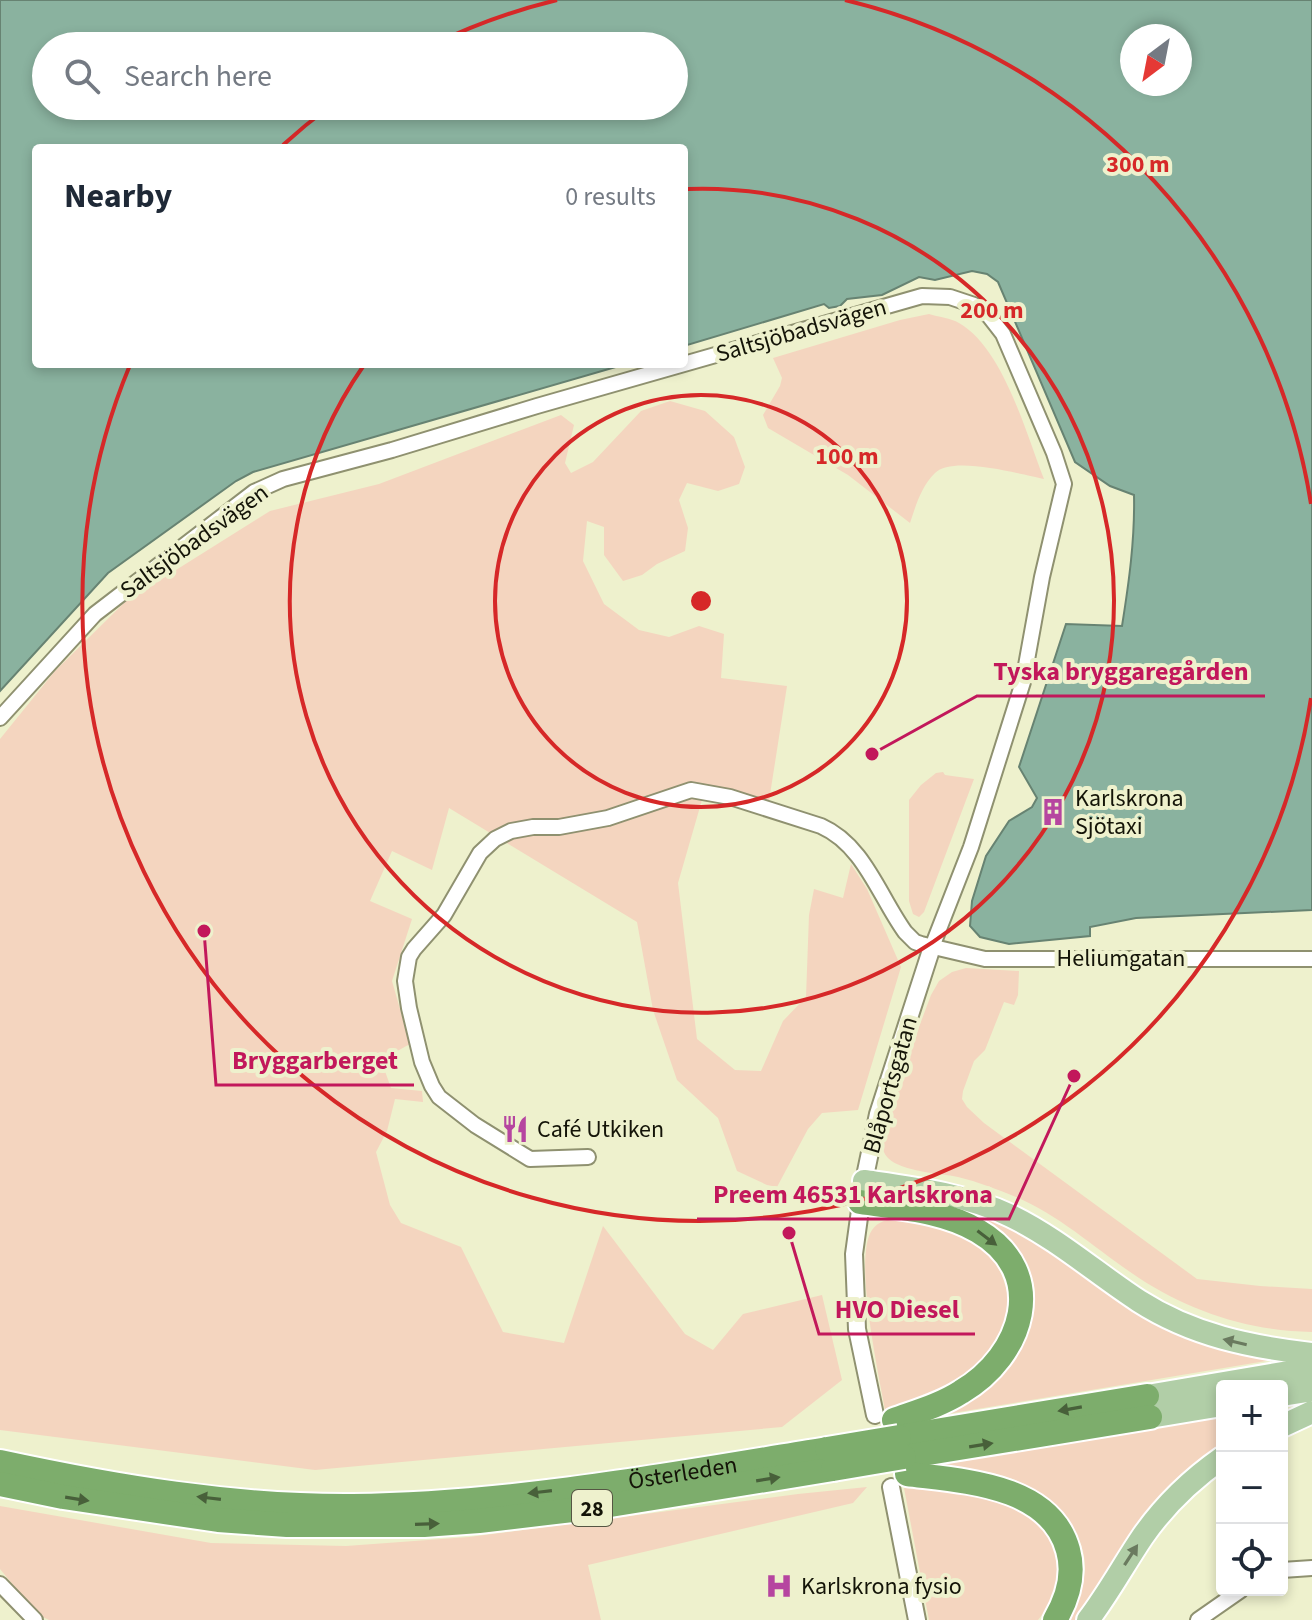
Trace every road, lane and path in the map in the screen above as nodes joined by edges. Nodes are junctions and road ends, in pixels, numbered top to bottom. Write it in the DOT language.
graph roads {
  1 [pos="688,363"];
  2 [pos="670,368"];
  3 [pos="0,718"];
  4 [pos="932,947"];
  5 [pos="1312,959"];
  6 [pos="588,1157"];
  7 [pos="862,1191"];
  8 [pos="1312,1354"];
  9 [pos="1312,1368"];
  10 [pos="1312,1390"];
  11 [pos="1288,1394"];
  12 [pos="1216,1405"];
  13 [pos="1148,1406"];
  14 [pos="1312,1412"];
  15 [pos="1288,1423"];
  16 [pos="895,1448"];
  17 [pos="834,1457"];
  18 [pos="0,1462"];
  19 [pos="1216,1462"];
  20 [pos="0,1484"];
  21 [pos="1312,1568"];
  22 [pos="1288,1570"];
  23 [pos="0,1584"];
  24 [pos="1232,1596"];
  25 [pos="35,1620"];
  26 [pos="917,1620"];
  27 [pos="1055,1620"];
  28 [pos="1088,1620"];
  29 [pos="1198,1620"];
  1 -- 4 [label="street, Saltsjöbadsvägen"];
  2 -- 3 [label="street, Saltsjöbadsvägen"];
  4 -- 5 [label="street, Heliumgatan"];
  4 -- 6 [label="street"];
  4 -- 7 [label="street, Blåportsgatan"];
  8 -- 7 [label="main road, one-way"];
  7 -- 16 [label="street, Blåportsgatan"];
  7 -- 16 [label="highway, one-way"];
  9 -- 13 [label="main road, Österleden / 28"];
  10 -- 11 [label="main road"];
  12 -- 13 [label="main road, Österleden / 28"];
  13 -- 16 [label="highway, Österleden / 28"];
  14 -- 15 [label="main road"];
  16 -- 17 [label="highway, Österleden / 28, bridge"];
  16 -- 17 [label="highway"];
  16 -- 26 [label="street, Blåportsgatan"];
  16 -- 27 [label="highway"];
  17 -- 18 [label="highway, Österleden / 28, one-way"];
  20 -- 17 [label="highway, Österleden / 28, one-way"];
  28 -- 19 [label="main road, one-way"];
  21 -- 22 [label="street"];
  23 -- 25 [label="street"];
  24 -- 29 [label="street"];
}
